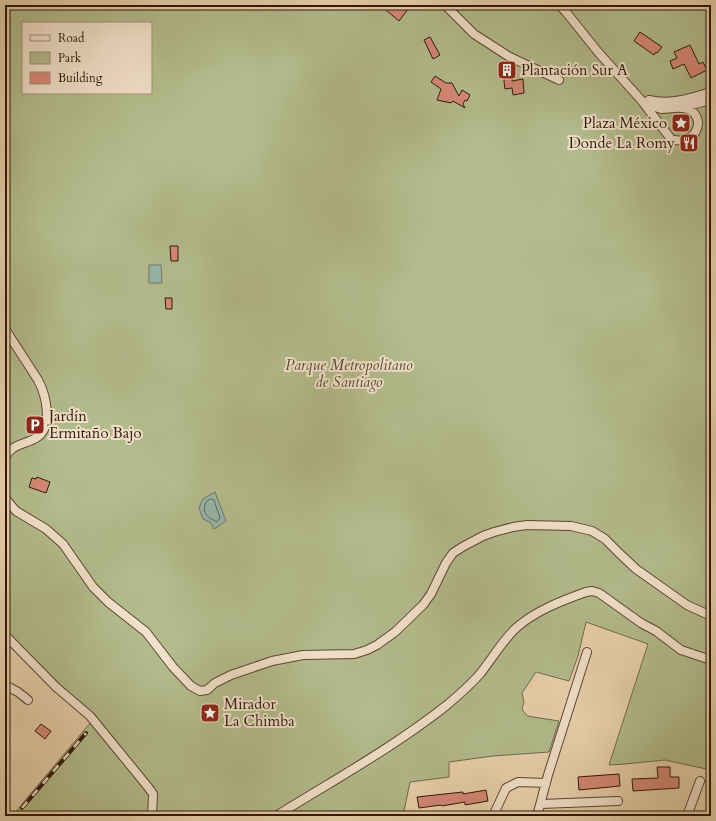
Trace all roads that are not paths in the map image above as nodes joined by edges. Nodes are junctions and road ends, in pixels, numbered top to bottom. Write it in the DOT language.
graph roads {
  1 [pos="445,5"];
  2 [pos="552,5"];
  3 [pos="559,5"];
  4 [pos="566,12"];
  5 [pos="559,80"];
  6 [pos="711,92"];
  7 [pos="643,99"];
  8 [pos="711,100"];
  9 [pos="683,108"];
  10 [pos="669,109"];
  11 [pos="661,125"];
  12 [pos="5,329"];
  13 [pos="5,458"];
  14 [pos="5,498"];
  15 [pos="711,616"];
  16 [pos="5,634"];
  17 [pos="587,652"];
  18 [pos="711,660"];
  19 [pos="5,685"];
  20 [pos="28,700"];
  21 [pos="700,780"];
  22 [pos="546,783"];
  23 [pos="618,801"];
  24 [pos="541,804"];
  25 [pos="152,816"];
  26 [pos="276,816"];
  27 [pos="493,816"];
  28 [pos="538,816"];
  29 [pos="687,816"];
  1 -- 5 [label="street"];
  2 -- 4 [label="street"];
  3 -- 4 [label="street"];
  4 -- 7 [label="street"];
  6 -- 7 [label="street"];
  7 -- 10 [label="street"];
  7 -- 11 [label="street"];
  8 -- 9 [label="street"];
  9 -- 10 [label="street"];
  9 -- 11 [label="street"];
  10 -- 11 [label="street"];
  12 -- 13 [label="street"];
  14 -- 15 [label="street"];
  16 -- 25 [label="street"];
  17 -- 22 [label="street"];
  18 -- 26 [label="street"];
  19 -- 20 [label="street"];
  21 -- 29 [label="street"];
  22 -- 24 [label="street"];
  22 -- 27 [label="street"];
  23 -- 24 [label="street"];
  24 -- 28 [label="street"];
}
